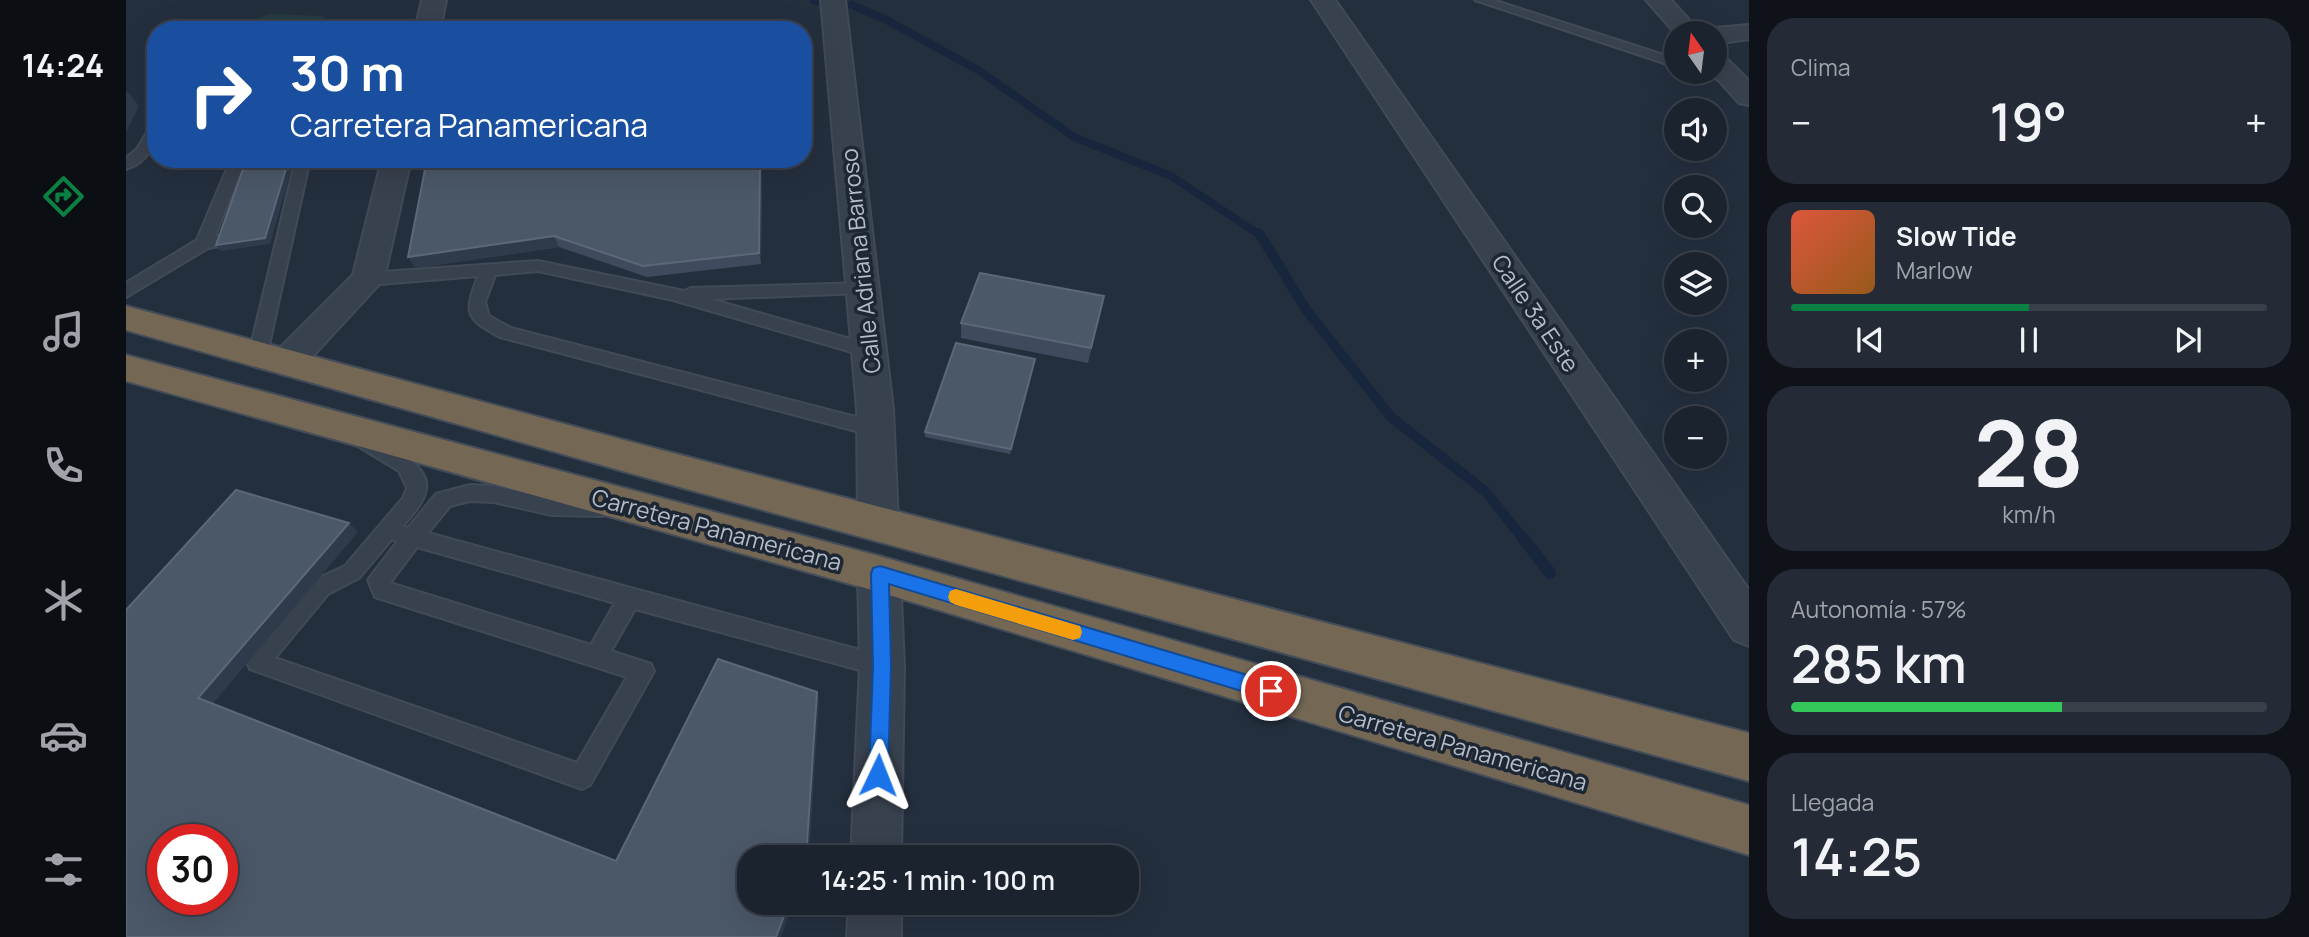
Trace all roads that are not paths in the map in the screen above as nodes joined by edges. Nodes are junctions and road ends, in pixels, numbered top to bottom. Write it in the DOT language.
graph roads {
  1 [pos="434,0"];
  2 [pos="833,0"];
  3 [pos="1323,0"];
  4 [pos="1481,0"];
  5 [pos="1658,0"];
  6 [pos="429,21"];
  7 [pos="1678,21"];
  8 [pos="1749,32"];
  9 [pos="1727,35"];
  10 [pos="1664,59"];
  11 [pos="1727,72"];
  12 [pos="1727,81"];
  13 [pos="1744,88"];
  14 [pos="147,144"];
  15 [pos="126,165"];
  16 [pos="236,168"];
  17 [pos="300,168"];
  18 [pos="395,168"];
  19 [pos="225,240"];
  20 [pos="204,243"];
  21 [pos="489,268"];
  22 [pos="368,278"];
  23 [pos="862,287"];
  24 [pos="126,291"];
  25 [pos="673,294"];
  26 [pos="126,318"];
  27 [pos="869,351"];
  28 [pos="273,358"];
  29 [pos="126,368"];
  30 [pos="251,403"];
  31 [pos="340,426"];
  32 [pos="875,429"];
  33 [pos="645,509"];
  34 [pos="878,523"];
  35 [pos="389,530"];
  36 [pos="411,537"];
  37 [pos="880,574"];
  38 [pos="630,598"];
  39 [pos="1749,626"];
  40 [pos="596,657"];
  41 [pos="882,666"];
  42 [pos="1749,757"];
  43 [pos="1616,792"];
  44 [pos="1749,803"];
  45 [pos="1749,830"];
  46 [pos="876,845"];
  47 [pos="875,915"];
  48 [pos="874,937"];
  1 -- 6 [label="street"];
  2 -- 23 [label="street, Calle Adriana Barroso"];
  3 -- 39 [label="street, Calle 3a Este"];
  4 -- 10 [label="lane"];
  5 -- 7 [label="street"];
  8 -- 9 [label="street"];
  11 -- 13 [label="street"];
  12 -- 13 [label="lane"];
  14 -- 15 [label="lane"];
  16 -- 20 [label="lane"];
  17 -- 28 [label="lane"];
  18 -- 22 [label="street"];
  19 -- 20 [label="lane"];
  20 -- 24 [label="lane"];
  21 -- 22 [label="lane"];
  21 -- 25 [label="lane"];
  21 -- 32 [label="lane"];
  22 -- 28 [label="street"];
  23 -- 25 [label="lane"];
  23 -- 27 [label="street, Calle Adriana Barroso"];
  25 -- 27 [label="lane"];
  26 -- 28 [label="highway, Carretera Panamericana"];
  27 -- 32 [label="street, Calle Adriana Barroso"];
  28 -- 30 [label="highway"];
  28 -- 34 [label="highway, Carretera Panamericana"];
  29 -- 30 [label="highway, Carretera Panamericana"];
  30 -- 31 [label="highway, Carretera Panamericana"];
  31 -- 33 [label="highway, Carretera Panamericana"];
  31 -- 35 [label="lane"];
  32 -- 34 [label="street, Calle Adriana Barroso"];
  33 -- 36 [label="lane"];
  33 -- 37 [label="highway, Carretera Panamericana"];
  34 -- 37 [label="highway"];
  34 -- 42 [label="highway, Carretera Panamericana"];
  35 -- 36 [label="lane"];
  35 -- 40 [label="lane"];
  36 -- 38 [label="lane"];
  36 -- 40 [label="lane"];
  37 -- 41 [label="street"];
  37 -- 43 [label="highway, Carretera Panamericana"];
  38 -- 40 [label="lane"];
  38 -- 41 [label="lane"];
  41 -- 46 [label="street"];
  43 -- 44 [label="highway"];
  43 -- 45 [label="highway, Carretera Panamericana"];
  47 -- 48 [label="street"];
}
